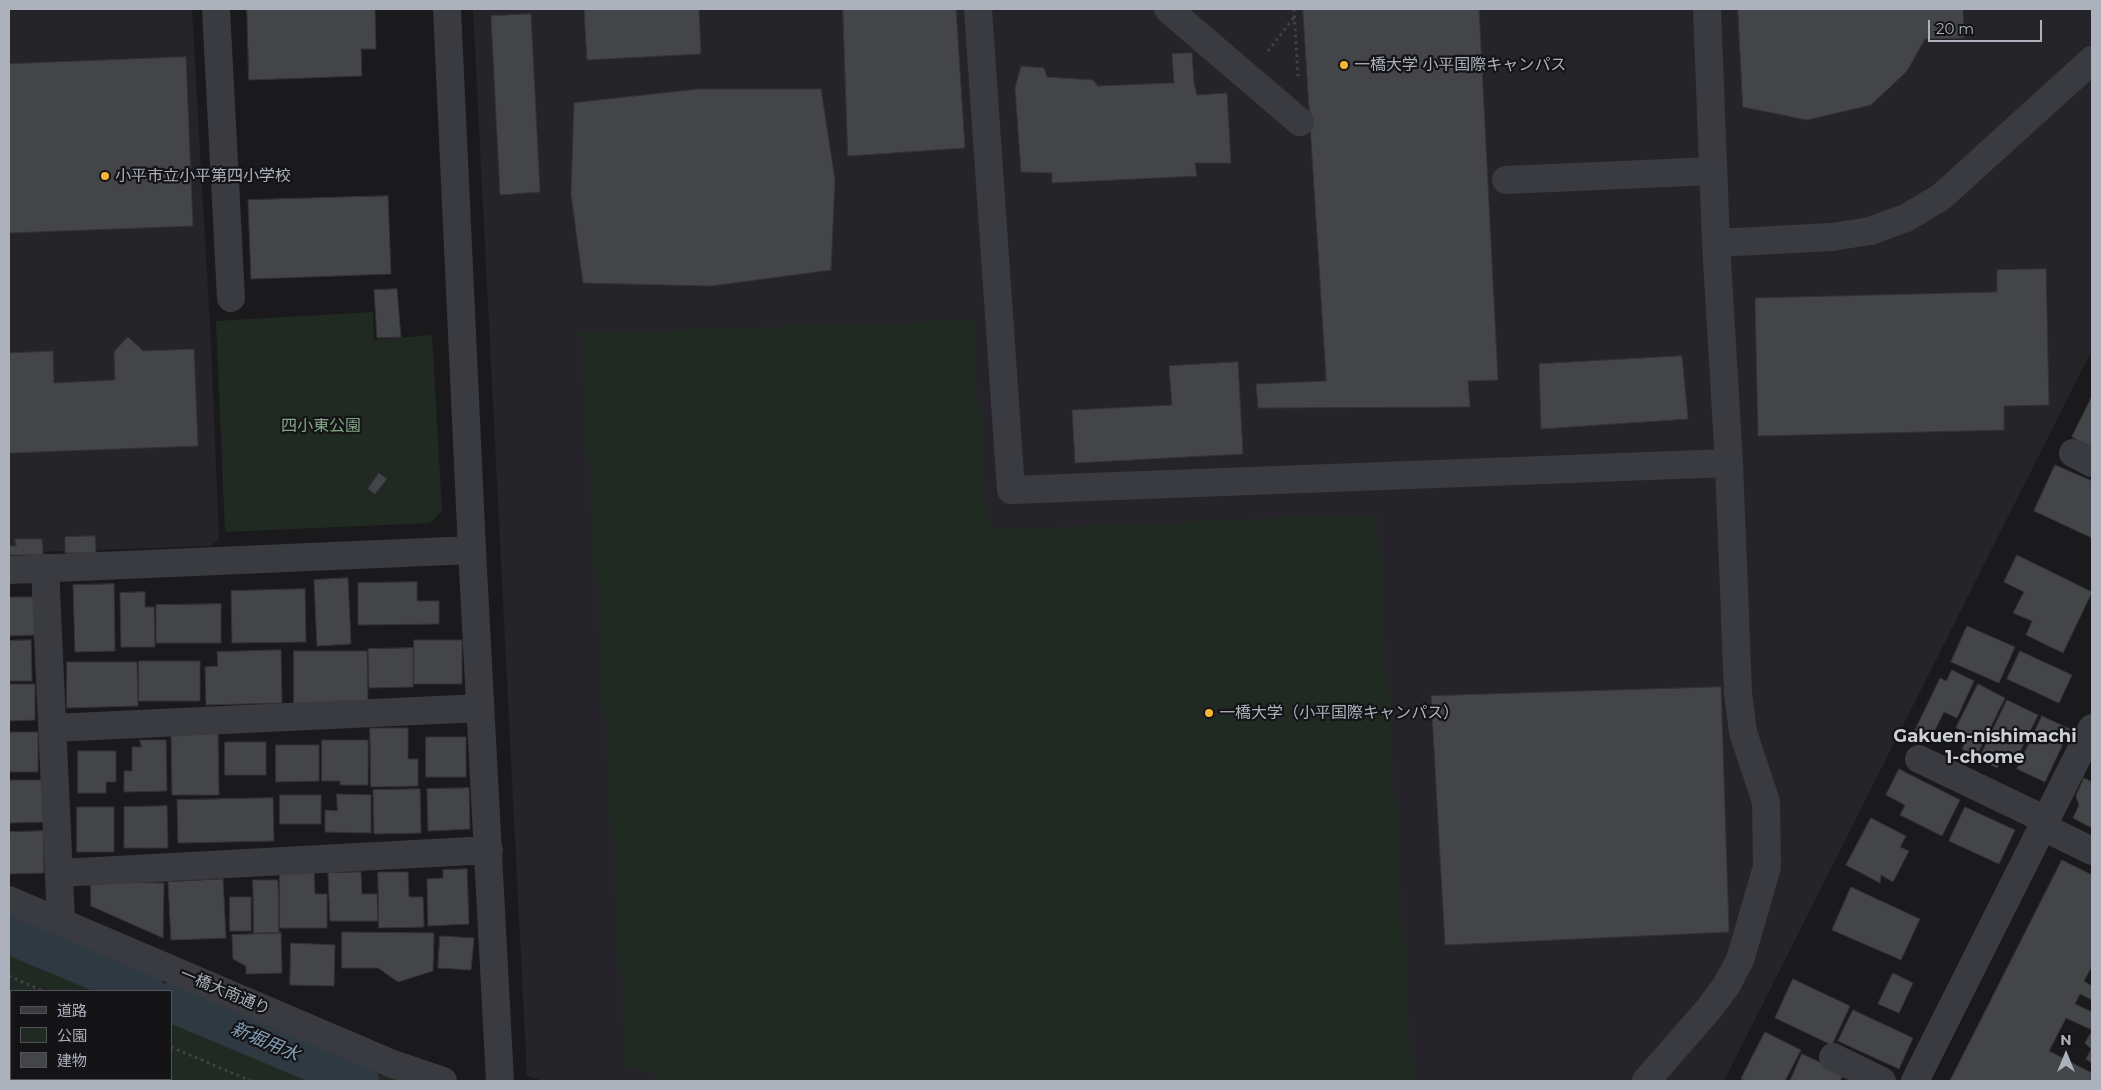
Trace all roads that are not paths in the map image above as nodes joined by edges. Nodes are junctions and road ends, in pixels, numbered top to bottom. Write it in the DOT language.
graph roads {
  1 [pos="216,9"];
  2 [pos="447,9"];
  3 [pos="978,9"];
  4 [pos="1168,9"];
  5 [pos="1707,9"];
  6 [pos="2092,60"];
  7 [pos="1300,122"];
  8 [pos="1713,171"];
  9 [pos="1506,180"];
  10 [pos="1716,243"];
  11 [pos="232,298"];
  12 [pos="1729,463"];
  13 [pos="472,550"];
  14 [pos="45,568"];
  15 [pos="9,570"];
  16 [pos="480,708"];
  17 [pos="53,728"];
  18 [pos="2092,728"];
  19 [pos="1919,759"];
  20 [pos="2045,823"];
  21 [pos="489,850"];
  22 [pos="2092,851"];
  23 [pos="60,873"];
  24 [pos="9,900"];
  25 [pos="61,921"];
  26 [pos="1833,1057"];
  27 [pos="443,1081"];
  28 [pos="500,1081"];
  29 [pos="1646,1081"];
  30 [pos="1882,1081"];
  31 [pos="1915,1081"];
  1 -- 11 [label="street"];
  2 -- 13 [label="street"];
  3 -- 12 [label="street"];
  4 -- 7 [label="street"];
  5 -- 8 [label="street"];
  6 -- 10 [label="street"];
  8 -- 9 [label="street"];
  8 -- 10 [label="street"];
  10 -- 12 [label="street"];
  12 -- 29 [label="street"];
  13 -- 14 [label="street"];
  13 -- 16 [label="street"];
  14 -- 15 [label="street"];
  14 -- 17 [label="street"];
  16 -- 17 [label="street"];
  16 -- 21 [label="street"];
  17 -- 23 [label="street"];
  18 -- 20 [label="street"];
  19 -- 20 [label="street"];
  20 -- 22 [label="street"];
  20 -- 31 [label="street"];
  21 -- 23 [label="street"];
  21 -- 28 [label="street"];
  23 -- 25 [label="street"];
  24 -- 25 [label="street, 一橋大南通り"];
  25 -- 27 [label="street, 一橋大南通り"];
  26 -- 30 [label="street"];
}
